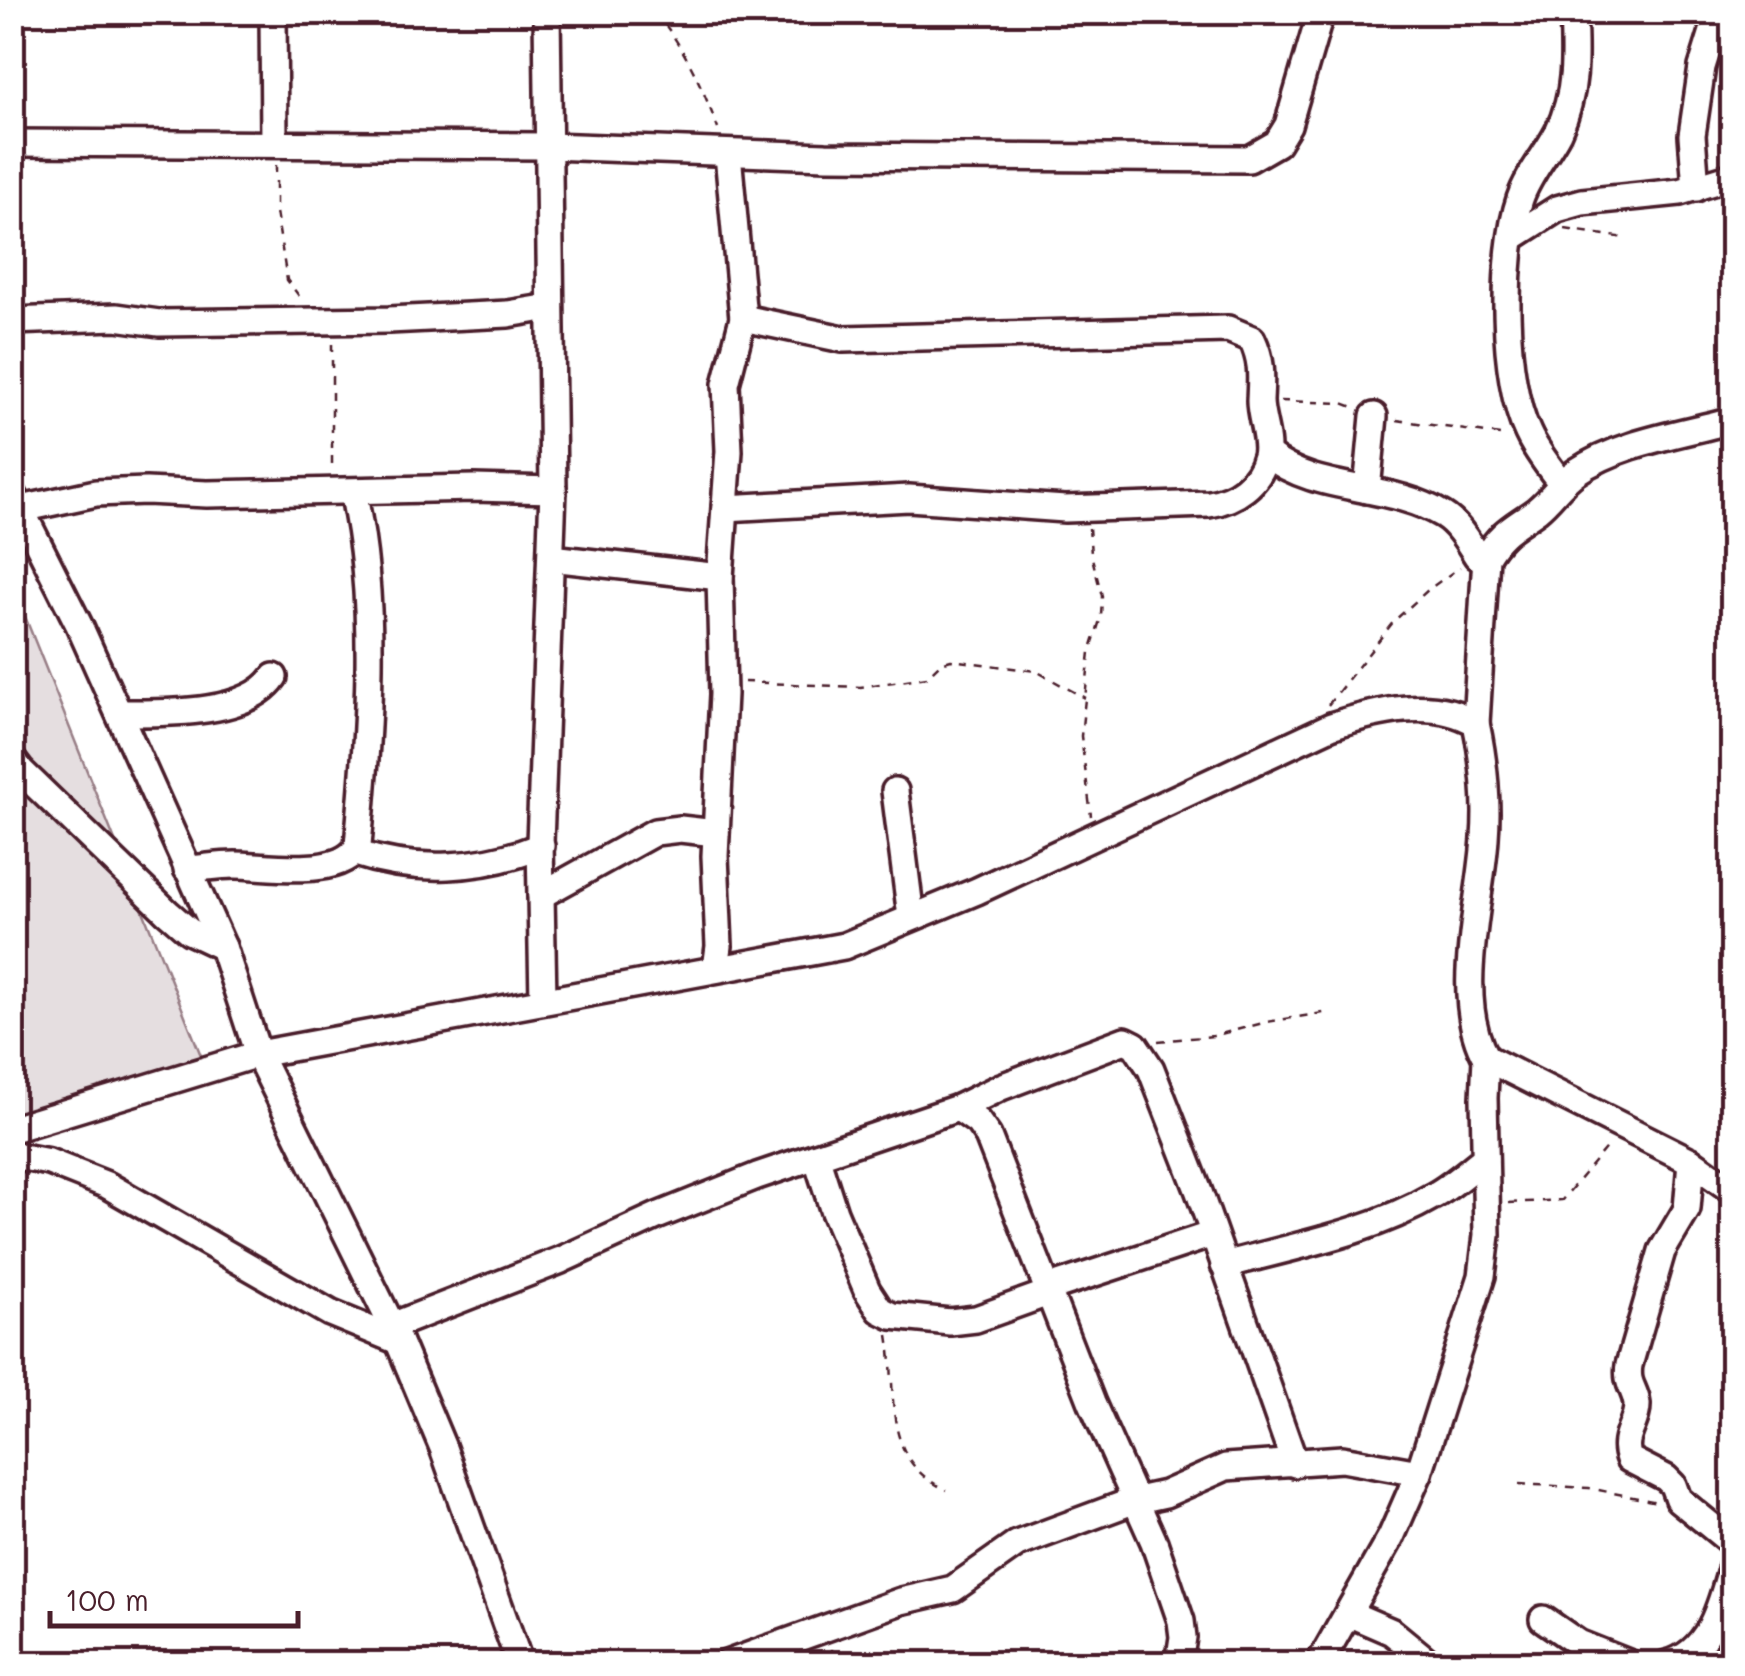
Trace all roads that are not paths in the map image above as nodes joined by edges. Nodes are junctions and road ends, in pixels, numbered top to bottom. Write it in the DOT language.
graph roads {
  1 [pos="273,12"];
  2 [pos="547,12"];
  3 [pos="1321,12"];
  4 [pos="1573,12"];
  5 [pos="1719,12"];
  6 [pos="12,143"];
  7 [pos="276,144"];
  8 [pos="549,146"];
  9 [pos="728,154"];
  10 [pos="1732,176"];
  11 [pos="1696,188"];
  12 [pos="1513,237"];
  13 [pos="550,307"];
  14 [pos="743,318"];
  15 [pos="12,320"];
  16 [pos="1374,416"];
  17 [pos="1732,420"];
  18 [pos="1267,454"];
  19 [pos="1562,484"];
  20 [pos="553,490"];
  21 [pos="1366,490"];
  22 [pos="342,492"];
  23 [pos="17,500"];
  24 [pos="724,519"];
  25 [pos="1477,556"];
  26 [pos="551,558"];
  27 [pos="682,571"];
  28 [pos="720,577"];
  29 [pos="274,678"];
  30 [pos="119,713"];
  31 [pos="1476,723"];
  32 [pos="12,759"];
  33 [pos="895,791"];
  34 [pos="716,833"];
  35 [pos="540,846"];
  36 [pos="355,853"];
  37 [pos="187,869"];
  38 [pos="542,895"];
  39 [pos="911,917"];
  40 [pos="223,948"];
  41 [pos="716,969"];
  42 [pos="543,1000"];
  43 [pos="258,1054"];
  44 [pos="1486,1058"];
  45 [pos="958,1108"];
  46 [pos="12,1129"];
  47 [pos="12,1155"];
  48 [pos="816,1156"];
  49 [pos="1485,1158"];
  50 [pos="1691,1160"];
  51 [pos="1732,1190"];
  52 [pos="1213,1234"];
  53 [pos="1224,1265"];
  54 [pos="1050,1290"];
  55 [pos="395,1334"];
  56 [pos="1295,1464"];
  57 [pos="1419,1472"];
  58 [pos="1133,1501"];
  59 [pos="1732,1543"];
  60 [pos="1732,1566"];
  61 [pos="1348,1613"];
  62 [pos="1543,1619"];
  63 [pos="520,1664"];
  64 [pos="726,1664"];
  65 [pos="1179,1664"];
  66 [pos="1320,1664"];
  67 [pos="1431,1664"];
  68 [pos="1631,1664"];
  69 [pos="1667,1664"];
  1 -- 7 [label="street"];
  2 -- 8 [label="street"];
  3 -- 9 [label="street"];
  4 -- 12 [label="street"];
  5 -- 11 [label="street"];
  6 -- 7 [label="street"];
  7 -- 8 [label="street"];
  8 -- 9 [label="street"];
  8 -- 13 [label="street"];
  9 -- 14 [label="street"];
  10 -- 11 [label="street"];
  11 -- 12 [label="street"];
  12 -- 19 [label="street"];
  13 -- 15 [label="street"];
  13 -- 20 [label="street"];
  14 -- 18 [label="street"];
  14 -- 24 [label="street"];
  16 -- 21 [label="street"];
  17 -- 19 [label="street"];
  18 -- 21 [label="street"];
  18 -- 24 [label="street"];
  19 -- 31 [label="street"];
  20 -- 22 [label="street"];
  20 -- 26 [label="street"];
  21 -- 25 [label="street"];
  22 -- 23 [label="street"];
  22 -- 36 [label="street"];
  23 -- 30 [label="street"];
  24 -- 27 [label="street"];
  24 -- 28 [label="street"];
  26 -- 27 [label="street"];
  26 -- 35 [label="street"];
  27 -- 28 [label="street"];
  28 -- 34 [label="street"];
  29 -- 30 [label="street"];
  30 -- 37 [label="street"];
  31 -- 39 [label="street"];
  31 -- 44 [label="street"];
  32 -- 40 [label="street"];
  33 -- 39 [label="street"];
  34 -- 38 [label="street"];
  34 -- 41 [label="street"];
  35 -- 36 [label="street"];
  35 -- 38 [label="street"];
  36 -- 37 [label="street"];
  37 -- 40 [label="street"];
  38 -- 42 [label="street"];
  39 -- 41 [label="street"];
  40 -- 43 [label="street"];
  41 -- 42 [label="street"];
  42 -- 43 [label="street"];
  43 -- 46 [label="street"];
  43 -- 55 [label="street"];
  44 -- 49 [label="street"];
  44 -- 50 [label="street"];
  45 -- 48 [label="street"];
  45 -- 52 [label="street"];
  45 -- 54 [label="street"];
  47 -- 55 [label="street"];
  48 -- 54 [label="street"];
  48 -- 55 [label="street"];
  49 -- 53 [label="street"];
  49 -- 57 [label="street"];
  50 -- 51 [label="street"];
  50 -- 59 [label="street"];
  52 -- 53 [label="street"];
  52 -- 54 [label="street"];
  53 -- 56 [label="street"];
  54 -- 58 [label="street"];
  55 -- 63 [label="street"];
  56 -- 57 [label="street"];
  56 -- 58 [label="street"];
  57 -- 61 [label="street"];
  58 -- 64 [label="street"];
  58 -- 65 [label="street"];
  60 -- 69 [label="street"];
  61 -- 66 [label="street"];
  61 -- 67 [label="street"];
  62 -- 68 [label="street"];
}
